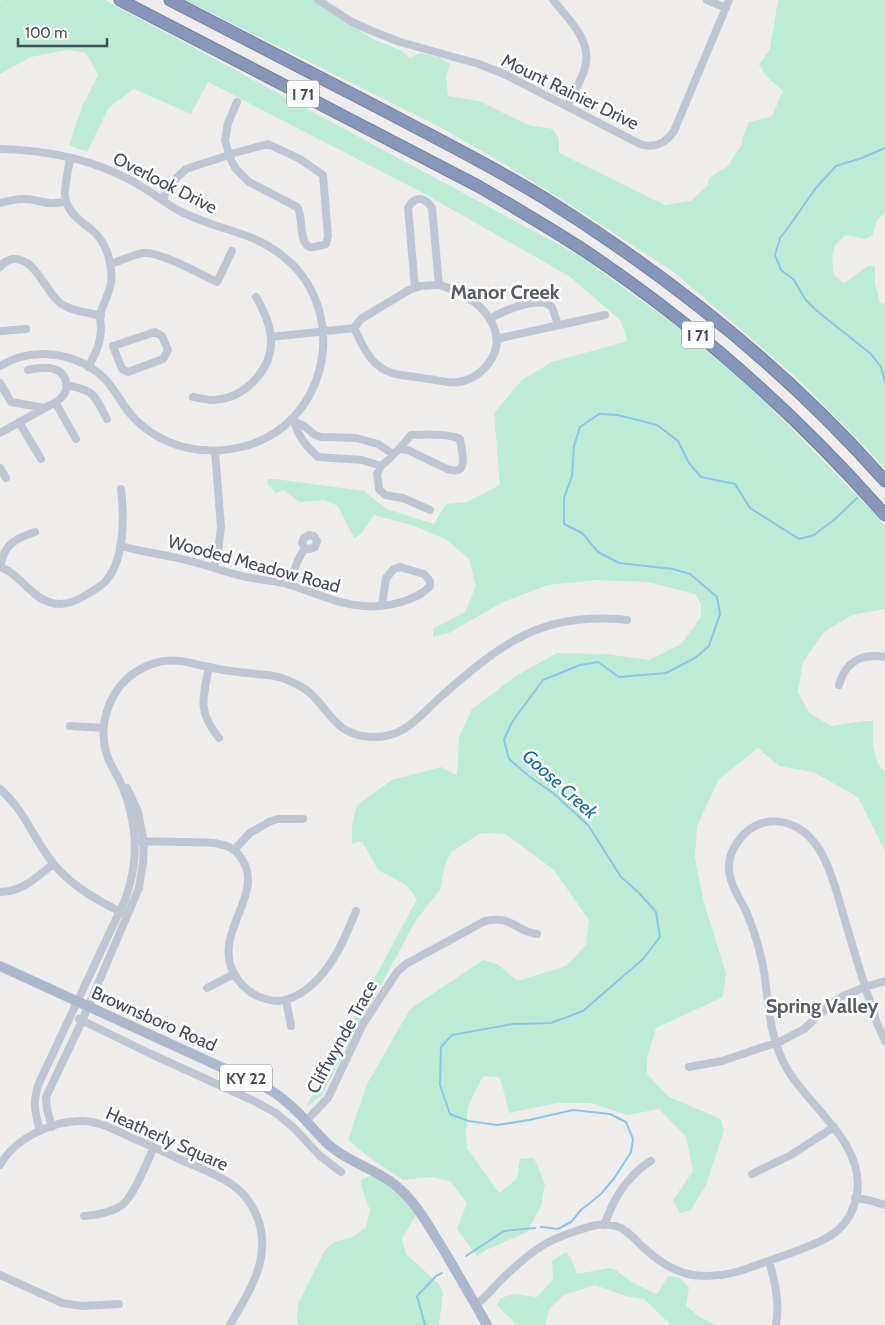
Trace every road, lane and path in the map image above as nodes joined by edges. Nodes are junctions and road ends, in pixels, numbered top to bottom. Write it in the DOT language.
graph roads {
  1 [pos="120,0"];
  2 [pos="170,0"];
  3 [pos="318,0"];
  4 [pos="553,0"];
  5 [pos="707,0"];
  6 [pos="728,4"];
  7 [pos="237,102"];
  8 [pos="567,106"];
  9 [pos="0,149"];
  10 [pos="229,155"];
  11 [pos="70,158"];
  12 [pos="162,200"];
  13 [pos="66,201"];
  14 [pos="0,203"];
  15 [pos="232,251"];
  16 [pos="110,264"];
  17 [pos="0,267"];
  18 [pos="439,285"];
  19 [pos="416,288"];
  20 [pos="256,297"];
  21 [pos="605,315"];
  22 [pos="101,316"];
  23 [pos="490,319"];
  24 [pos="558,325"];
  25 [pos="354,328"];
  26 [pos="26,329"];
  27 [pos="0,331"];
  28 [pos="323,331"];
  29 [pos="271,338"];
  30 [pos="496,339"];
  31 [pos="99,345"];
  32 [pos="113,346"];
  33 [pos="0,366"];
  34 [pos="88,367"];
  35 [pos="28,370"];
  36 [pos="0,383"];
  37 [pos="66,385"];
  38 [pos="193,397"];
  39 [pos="55,402"];
  40 [pos="45,408"];
  41 [pos="107,419"];
  42 [pos="293,421"];
  43 [pos="19,422"];
  44 [pos="0,433"];
  45 [pos="315,435"];
  46 [pos="76,439"];
  47 [pos="306,446"];
  48 [pos="215,451"];
  49 [pos="396,451"];
  50 [pos="41,459"];
  51 [pos="381,466"];
  52 [pos="0,468"];
  53 [pos="6,478"];
  54 [pos="885,481"];
  55 [pos="121,489"];
  56 [pos="430,510"];
  57 [pos="885,515"];
  58 [pos="35,532"];
  59 [pos="120,546"];
  60 [pos="305,548"];
  61 [pos="0,566"];
  62 [pos="214,568"];
  63 [pos="289,585"];
  64 [pos="382,605"];
  65 [pos="627,620"];
  66 [pos="885,657"];
  67 [pos="209,667"];
  68 [pos="839,685"];
  69 [pos="70,726"];
  70 [pos="103,728"];
  71 [pos="219,738"];
  72 [pos="116,773"];
  73 [pos="0,789"];
  74 [pos="303,819"];
  75 [pos="135,842"];
  76 [pos="144,842"];
  77 [pos="234,850"];
  78 [pos="53,864"];
  79 [pos="0,892"];
  80 [pos="120,911"];
  81 [pos="356,911"];
  82 [pos="128,915"];
  83 [pos="538,934"];
  84 [pos="0,966"];
  85 [pos="234,974"];
  86 [pos="885,981"];
  87 [pos="865,987"];
  88 [pos="207,988"];
  89 [pos="286,1000"];
  90 [pos="77,1002"];
  91 [pos="88,1007"];
  92 [pos="71,1015"];
  93 [pos="82,1021"];
  94 [pos="292,1026"];
  95 [pos="885,1041"];
  96 [pos="58,1042"];
  97 [pos="775,1043"];
  98 [pos="69,1048"];
  99 [pos="689,1067"];
  100 [pos="35,1096"];
  101 [pos="46,1098"];
  102 [pos="306,1121"];
  103 [pos="52,1127"];
  104 [pos="834,1127"];
  105 [pos="40,1132"];
  106 [pos="154,1147"];
  107 [pos="651,1161"];
  108 [pos="0,1165"];
  109 [pos="341,1172"];
  110 [pos="752,1174"];
  111 [pos="856,1198"];
  112 [pos="885,1205"];
  113 [pos="84,1216"];
  114 [pos="604,1225"];
  115 [pos="769,1261"];
  116 [pos="0,1275"];
  117 [pos="119,1304"];
  118 [pos="475,1305"];
  119 [pos="230,1325"];
  120 [pos="487,1325"];
  121 [pos="776,1325"];
  1 -- 57 [label="highway, I 71"];
  2 -- 54 [label="highway, I 71"];
  3 -- 8 [label="street, Mount Rainier Drive"];
  4 -- 8 [label="street"];
  5 -- 6 [label="street"];
  6 -- 8 [label="street, Mount Rainier Drive"];
  7 -- 10 [label="street"];
  9 -- 11 [label="street, Overlook Drive"];
  10 -- 10 [label="street"];
  10 -- 12 [label="street"];
  11 -- 12 [label="street, Overlook Drive"];
  11 -- 13 [label="street"];
  12 -- 28 [label="street, Overlook Drive"];
  13 -- 14 [label="street"];
  13 -- 16 [label="street"];
  15 -- 16 [label="street"];
  16 -- 22 [label="street"];
  17 -- 22 [label="street"];
  18 -- 19 [label="street"];
  18 -- 19 [label="street"];
  18 -- 23 [label="street"];
  19 -- 25 [label="street"];
  20 -- 29 [label="street"];
  21 -- 24 [label="street"];
  22 -- 31 [label="street"];
  23 -- 24 [label="street"];
  23 -- 30 [label="street"];
  24 -- 30 [label="street"];
  25 -- 28 [label="street"];
  25 -- 30 [label="street"];
  26 -- 27 [label="street"];
  28 -- 29 [label="street"];
  28 -- 42 [label="street, Overlook Drive"];
  29 -- 38 [label="street"];
  31 -- 32 [label="street"];
  31 -- 34 [label="street"];
  32 -- 32 [label="street"];
  33 -- 34 [label="street, Overlook Drive"];
  34 -- 48 [label="street, Overlook Drive"];
  35 -- 37 [label="street"];
  36 -- 40 [label="street"];
  37 -- 39 [label="street"];
  37 -- 41 [label="street"];
  39 -- 40 [label="street"];
  39 -- 46 [label="street"];
  40 -- 43 [label="street"];
  42 -- 45 [label="street"];
  42 -- 47 [label="street"];
  42 -- 48 [label="street, Overlook Drive"];
  43 -- 44 [label="street"];
  43 -- 50 [label="street"];
  45 -- 47 [label="street"];
  45 -- 49 [label="street"];
  47 -- 51 [label="street"];
  48 -- 62 [label="street"];
  49 -- 49 [label="street"];
  49 -- 51 [label="street"];
  51 -- 56 [label="street"];
  52 -- 53 [label="street"];
  55 -- 59 [label="street"];
  58 -- 61 [label="street"];
  59 -- 61 [label="street"];
  59 -- 62 [label="street, Wooded Meadow Road"];
  60 -- 63 [label="street"];
  62 -- 63 [label="street, Wooded Meadow Road"];
  63 -- 64 [label="street, Wooded Meadow Road"];
  64 -- 64 [label="street, Wooded Meadow Road"];
  65 -- 67 [label="street"];
  66 -- 68 [label="street"];
  67 -- 70 [label="street"];
  67 -- 71 [label="street"];
  69 -- 70 [label="street"];
  70 -- 72 [label="street"];
  72 -- 75 [label="street"];
  72 -- 76 [label="street"];
  73 -- 78 [label="street"];
  74 -- 77 [label="street"];
  75 -- 76 [label="street"];
  75 -- 80 [label="street"];
  76 -- 77 [label="street"];
  76 -- 82 [label="street"];
  77 -- 85 [label="street"];
  78 -- 79 [label="street"];
  78 -- 80 [label="street"];
  80 -- 82 [label="street"];
  80 -- 90 [label="street"];
  81 -- 89 [label="street"];
  82 -- 91 [label="street"];
  83 -- 102 [label="street, Cliffwynde Trace"];
  84 -- 90 [label="main road, Brownsboro Road / KY 22"];
  85 -- 88 [label="street"];
  85 -- 89 [label="street"];
  86 -- 87 [label="street"];
  87 -- 95 [label="street"];
  87 -- 97 [label="street"];
  87 -- 97 [label="street"];
  89 -- 94 [label="street"];
  90 -- 91 [label="main road, Brownsboro Road / KY 22"];
  90 -- 92 [label="street"];
  91 -- 93 [label="street"];
  91 -- 102 [label="main road, Brownsboro Road / KY 22"];
  92 -- 93 [label="street"];
  92 -- 96 [label="street"];
  93 -- 98 [label="street"];
  93 -- 109 [label="street"];
  96 -- 98 [label="street"];
  96 -- 100 [label="street"];
  97 -- 99 [label="street"];
  97 -- 104 [label="street"];
  98 -- 101 [label="street"];
  100 -- 101 [label="street"];
  100 -- 105 [label="street"];
  101 -- 103 [label="street"];
  102 -- 118 [label="main road, Brownsboro Road / KY 22"];
  103 -- 105 [label="street, Heatherly Square"];
  103 -- 106 [label="street, Heatherly Square"];
  104 -- 110 [label="street"];
  104 -- 111 [label="street"];
  105 -- 108 [label="street, Heatherly Square"];
  106 -- 113 [label="street"];
  106 -- 119 [label="street, Heatherly Square"];
  107 -- 114 [label="street"];
  111 -- 112 [label="street"];
  111 -- 115 [label="street"];
  114 -- 115 [label="street"];
  114 -- 118 [label="street"];
  115 -- 121 [label="street"];
  116 -- 117 [label="street"];
  118 -- 120 [label="main road, Brownsboro Road / KY 22"];
}
